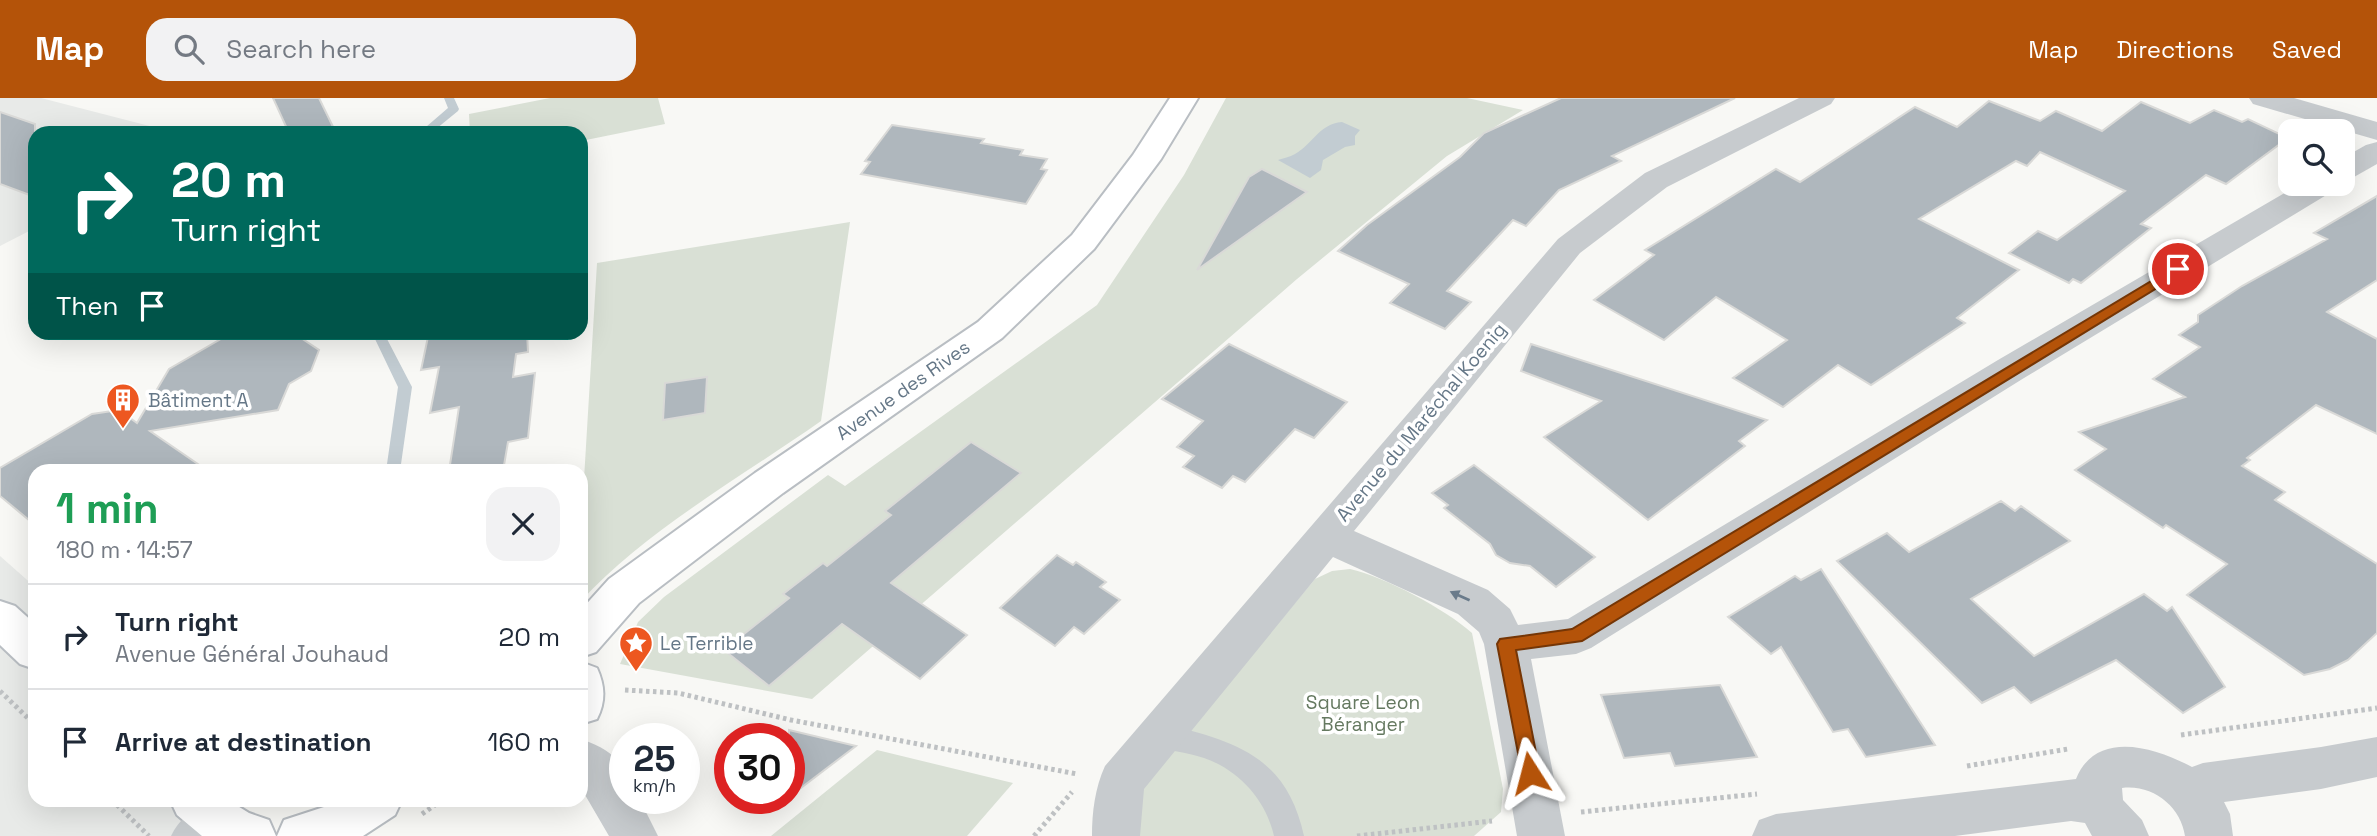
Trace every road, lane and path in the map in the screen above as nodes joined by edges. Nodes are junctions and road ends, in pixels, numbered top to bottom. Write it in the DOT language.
graph roads {
  1 [pos="1184,98"];
  2 [pos="1821,98"];
  3 [pos="2263,98"];
  4 [pos="2377,131"];
  5 [pos="2377,151"];
  6 [pos="2355,164"];
  7 [pos="2302,196"];
  8 [pos="1325,536"];
  9 [pos="0,618"];
  10 [pos="588,631"];
  11 [pos="28,644"];
  12 [pos="1506,644"];
  13 [pos="0,691"];
  14 [pos="588,691"];
  15 [pos="2377,708"];
  16 [pos="28,718"];
  17 [pos="1161,736"];
  18 [pos="2171,737"];
  19 [pos="2081,748"];
  20 [pos="2377,757"];
  21 [pos="588,766"];
  22 [pos="1962,766"];
  23 [pos="2188,791"];
  24 [pos="119,807"];
  25 [pos="367,807"];
  26 [pos="1773,814"];
  27 [pos="197,817"];
  28 [pos="2112,820"];
  29 [pos="1539,826"];
  30 [pos="1379,835"];
  31 [pos="150,836"];
  32 [pos="252,836"];
  33 [pos="301,836"];
  34 [pos="634,836"];
  35 [pos="1034,836"];
  36 [pos="1116,836"];
  37 [pos="1289,836"];
  38 [pos="1357,836"];
  39 [pos="2209,836"];
  1 -- 10 [label="street, Avenue des Rives"];
  2 -- 8 [label="street, Avenue du Maréchal Koenig"];
  3 -- 4 [label="street"];
  5 -- 6 [label="street"];
  7 -- 12 [label="street"];
  12 -- 8 [label="street, one-way"];
  8 -- 17 [label="street, Avenue du Maréchal Koenig"];
  9 -- 11 [label="street"];
  12 -- 29 [label="street"];
  13 -- 16 [label="path"];
  14 -- 35 [label="path"];
  15 -- 18 [label="path"];
  17 -- 36 [label="street, Avenue du Maréchal Koenig"];
  17 -- 37 [label="lane"];
  19 -- 22 [label="path"];
  20 -- 23 [label="street"];
  21 -- 34 [label="street"];
  23 -- 28 [label="street"];
  23 -- 39 [label="street"];
  24 -- 31 [label="path"];
  25 -- 33 [label="street"];
  26 -- 28 [label="street"];
  26 -- 29 [label="path"];
  27 -- 32 [label="street"];
  29 -- 30 [label="path"];
  30 -- 38 [label="path"];
}
